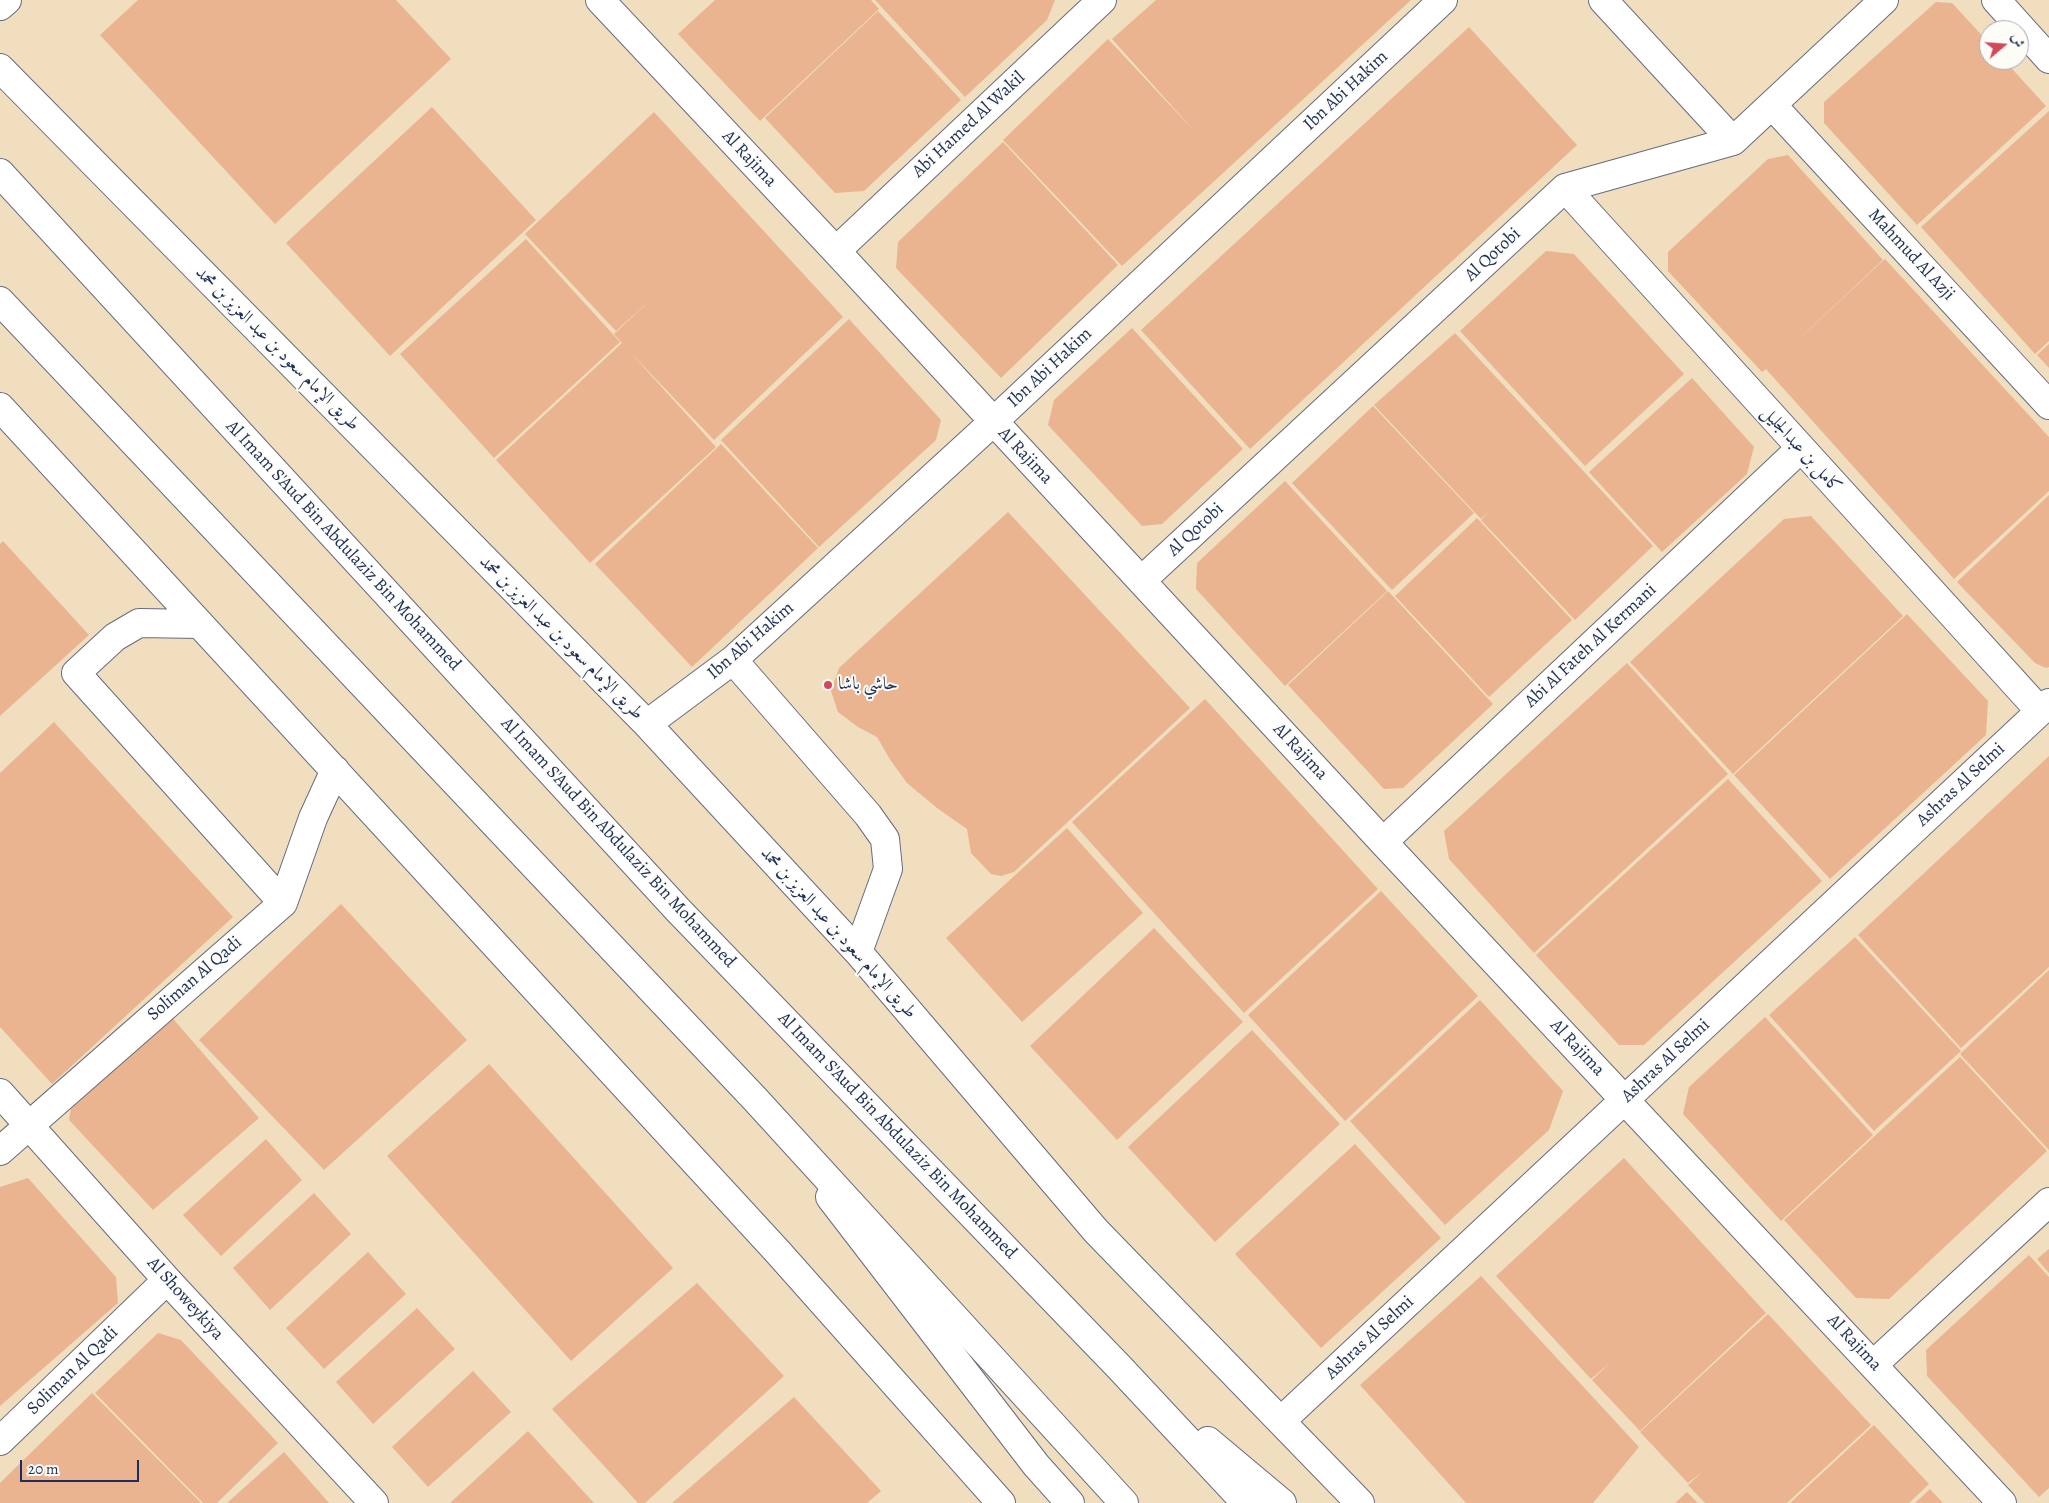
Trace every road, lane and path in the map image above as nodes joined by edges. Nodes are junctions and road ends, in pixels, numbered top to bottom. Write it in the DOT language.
graph roads {
  1 [pos="7,0"];
  2 [pos="600,0"];
  3 [pos="1102,0"];
  4 [pos="1443,0"];
  5 [pos="1603,0"];
  6 [pos="1884,0"];
  7 [pos="1996,0"];
  8 [pos="0,6"];
  9 [pos="2049,59"];
  10 [pos="0,68"];
  11 [pos="1772,105"];
  12 [pos="1733,141"];
  13 [pos="0,173"];
  14 [pos="1565,188"];
  15 [pos="836,251"];
  16 [pos="0,301"];
  17 [pos="2049,405"];
  18 [pos="0,407"];
  19 [pos="993,422"];
  20 [pos="1800,449"];
  21 [pos="1142,580"];
  22 [pos="200,624"];
  23 [pos="733,660"];
  24 [pos="2044,707"];
  25 [pos="647,724"];
  26 [pos="335,770"];
  27 [pos="1383,842"];
  28 [pos="283,903"];
  29 [pos="858,952"];
  30 [pos="0,1093"];
  31 [pos="755,1099"];
  32 [pos="1625,1099"];
  33 [pos="29,1124"];
  34 [pos="0,1151"];
  35 [pos="2049,1202"];
  36 [pos="167,1280"];
  37 [pos="1874,1364"];
  38 [pos="1120,1368"];
  39 [pos="1282,1420"];
  40 [pos="0,1441"];
  41 [pos="374,1503"];
  42 [pos="1001,1503"];
  43 [pos="1070,1503"];
  44 [pos="1124,1503"];
  45 [pos="1246,1503"];
  46 [pos="1282,1503"];
  47 [pos="1360,1503"];
  48 [pos="2002,1503"];
  1 -- 8 [label="street"];
  2 -- 15 [label="street, Al Rajima"];
  3 -- 15 [label="street, Abi Hamed Al Wakil"];
  4 -- 19 [label="street, Ibn Abi Hakim"];
  5 -- 12 [label="street"];
  6 -- 11 [label="street, Al Qotobi"];
  7 -- 9 [label="street"];
  10 -- 25 [label="street, طريق الإمام سعود بن عبد العزيز بن محمد"];
  11 -- 12 [label="street, Al Qotobi"];
  11 -- 17 [label="street, Mahmud Al Azji"];
  12 -- 14 [label="street, Al Qotobi"];
  13 -- 38 [label="street, Al Imam S'Aud Bin Abdulaziz Bin Mohammed"];
  14 -- 20 [label="street, كامل بن عبدالجليل"];
  14 -- 21 [label="street, Al Qotobi"];
  15 -- 19 [label="street, Al Rajima"];
  16 -- 31 [label="street"];
  18 -- 22 [label="street"];
  19 -- 21 [label="street, Al Rajima"];
  19 -- 23 [label="street, Ibn Abi Hakim"];
  20 -- 24 [label="street, كامل بن عبدالجليل"];
  20 -- 27 [label="street, Abi Al Fateh Al Kermani"];
  21 -- 27 [label="street, Al Rajima"];
  22 -- 26 [label="street"];
  22 -- 28 [label="street"];
  23 -- 25 [label="street, Ibn Abi Hakim"];
  23 -- 29 [label="street"];
  24 -- 32 [label="street, Ashras Al Selmi"];
  25 -- 29 [label="street, طريق الإمام سعود بن عبد العزيز بن محمد"];
  26 -- 28 [label="street, Soliman Al Qadi"];
  26 -- 42 [label="street"];
  27 -- 32 [label="street, Al Rajima"];
  28 -- 33 [label="street, Soliman Al Qadi"];
  29 -- 39 [label="street, طريق الإمام سعود بن عبد العزيز بن محمد"];
  30 -- 33 [label="street, Al Showeykiya"];
  31 -- 43 [label="street"];
  31 -- 44 [label="street"];
  32 -- 37 [label="street, Al Rajima"];
  32 -- 39 [label="street, Ashras Al Selmi"];
  33 -- 34 [label="street, Soliman Al Qadi"];
  33 -- 36 [label="street, Al Showeykiya"];
  35 -- 37 [label="street"];
  36 -- 40 [label="street, Soliman Al Qadi"];
  36 -- 41 [label="street, Al Showeykiya"];
  37 -- 48 [label="street, Al Rajima"];
  38 -- 45 [label="street, Al Imam S'Aud Bin Abdulaziz Bin Mohammed"];
  38 -- 46 [label="street"];
  39 -- 47 [label="street, طريق الإمام سعود بن عبد العزيز بن محمد"];
}
